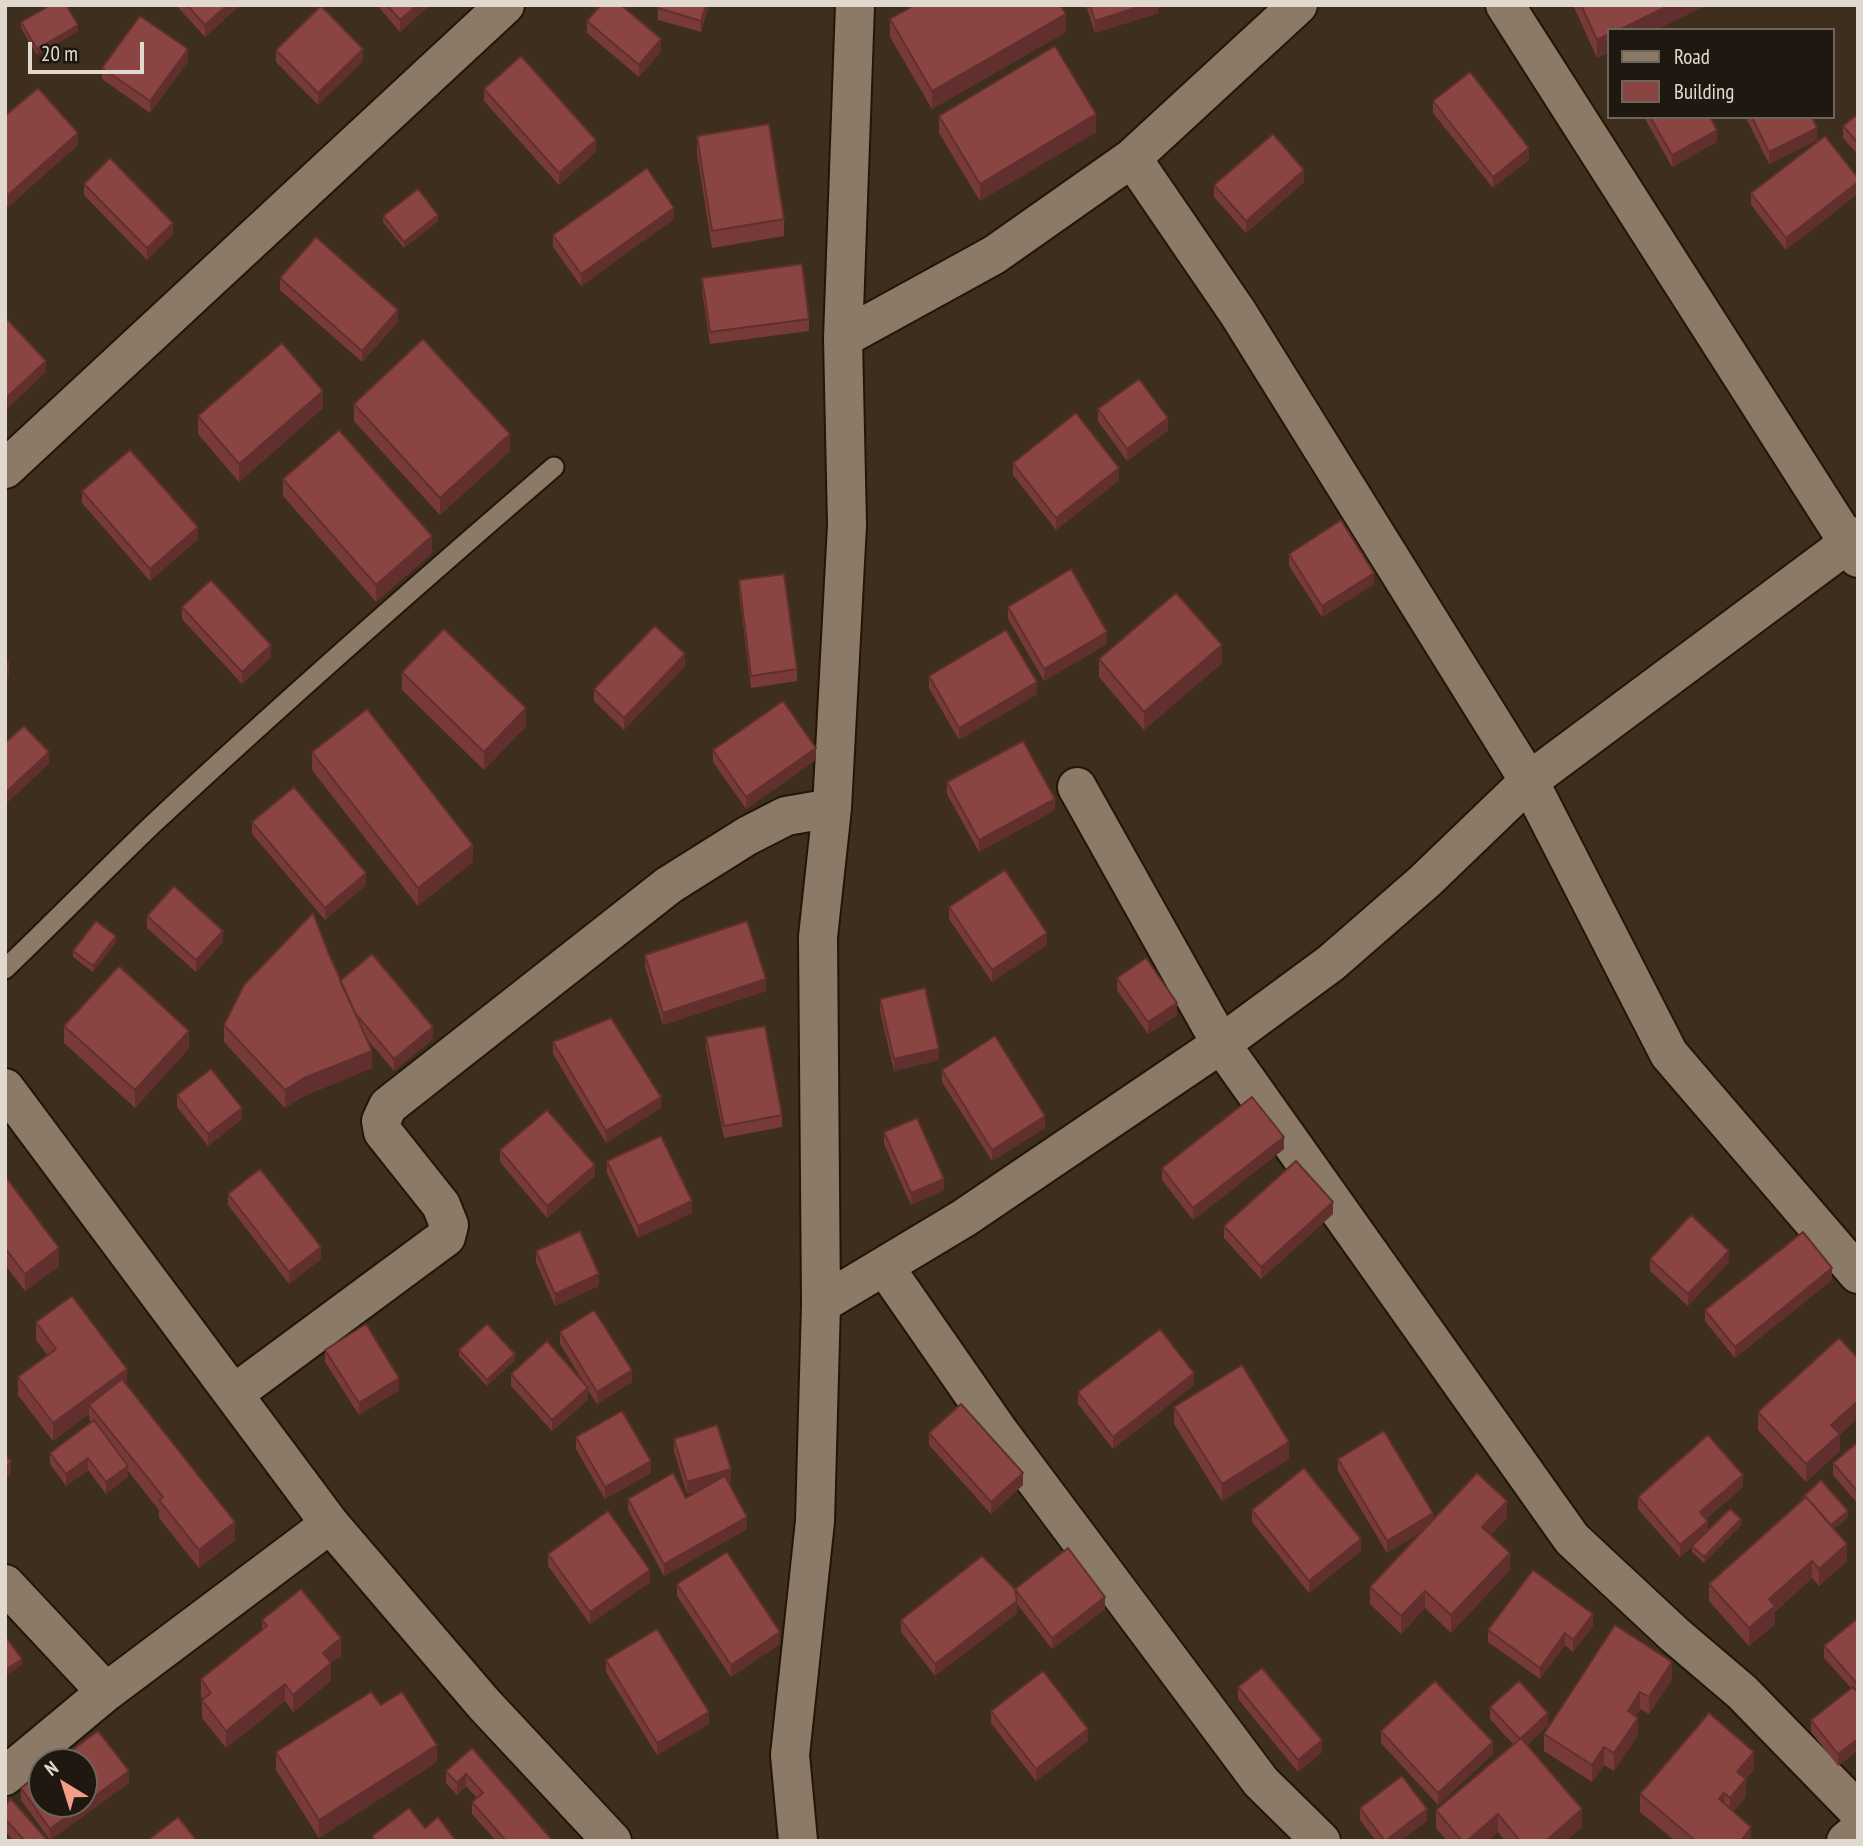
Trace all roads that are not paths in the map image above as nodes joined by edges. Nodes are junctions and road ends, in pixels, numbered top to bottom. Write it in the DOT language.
graph roads {
  1 [pos="505,5"];
  2 [pos="855,5"];
  3 [pos="1298,5"];
  4 [pos="1505,5"];
  5 [pos="1132,158"];
  6 [pos="843,338"];
  7 [pos="554,467"];
  8 [pos="5,470"];
  9 [pos="1854,545"];
  10 [pos="1529,781"];
  11 [pos="1077,787"];
  12 [pos="832,808"];
  13 [pos="5,970"];
  14 [pos="1221,1044"];
  15 [pos="5,1088"];
  16 [pos="884,1266"];
  17 [pos="1858,1274"];
  18 [pos="821,1304"];
  19 [pos="234,1394"];
  20 [pos="330,1524"];
  21 [pos="5,1584"];
  22 [pos="106,1692"];
  23 [pos="5,1776"];
  24 [pos="1858,1811"];
  25 [pos="1858,1830"];
  26 [pos="612,1841"];
  27 [pos="798,1841"];
  28 [pos="1321,1841"];
  29 [pos="1846,1841"];
  1 -- 8 [label="street"];
  2 -- 6 [label="street"];
  3 -- 5 [label="street"];
  4 -- 9 [label="street"];
  5 -- 6 [label="street"];
  5 -- 10 [label="street"];
  6 -- 12 [label="street"];
  7 -- 13 [label="lane"];
  9 -- 10 [label="street"];
  10 -- 14 [label="street"];
  10 -- 17 [label="street"];
  11 -- 14 [label="street"];
  12 -- 18 [label="street"];
  12 -- 19 [label="street"];
  14 -- 16 [label="street"];
  14 -- 24 [label="street"];
  15 -- 19 [label="street"];
  16 -- 18 [label="street"];
  16 -- 28 [label="street"];
  18 -- 27 [label="street"];
  19 -- 20 [label="street"];
  20 -- 22 [label="street"];
  20 -- 26 [label="street"];
  21 -- 22 [label="street"];
  22 -- 23 [label="street"];
  25 -- 29 [label="street"];
}
